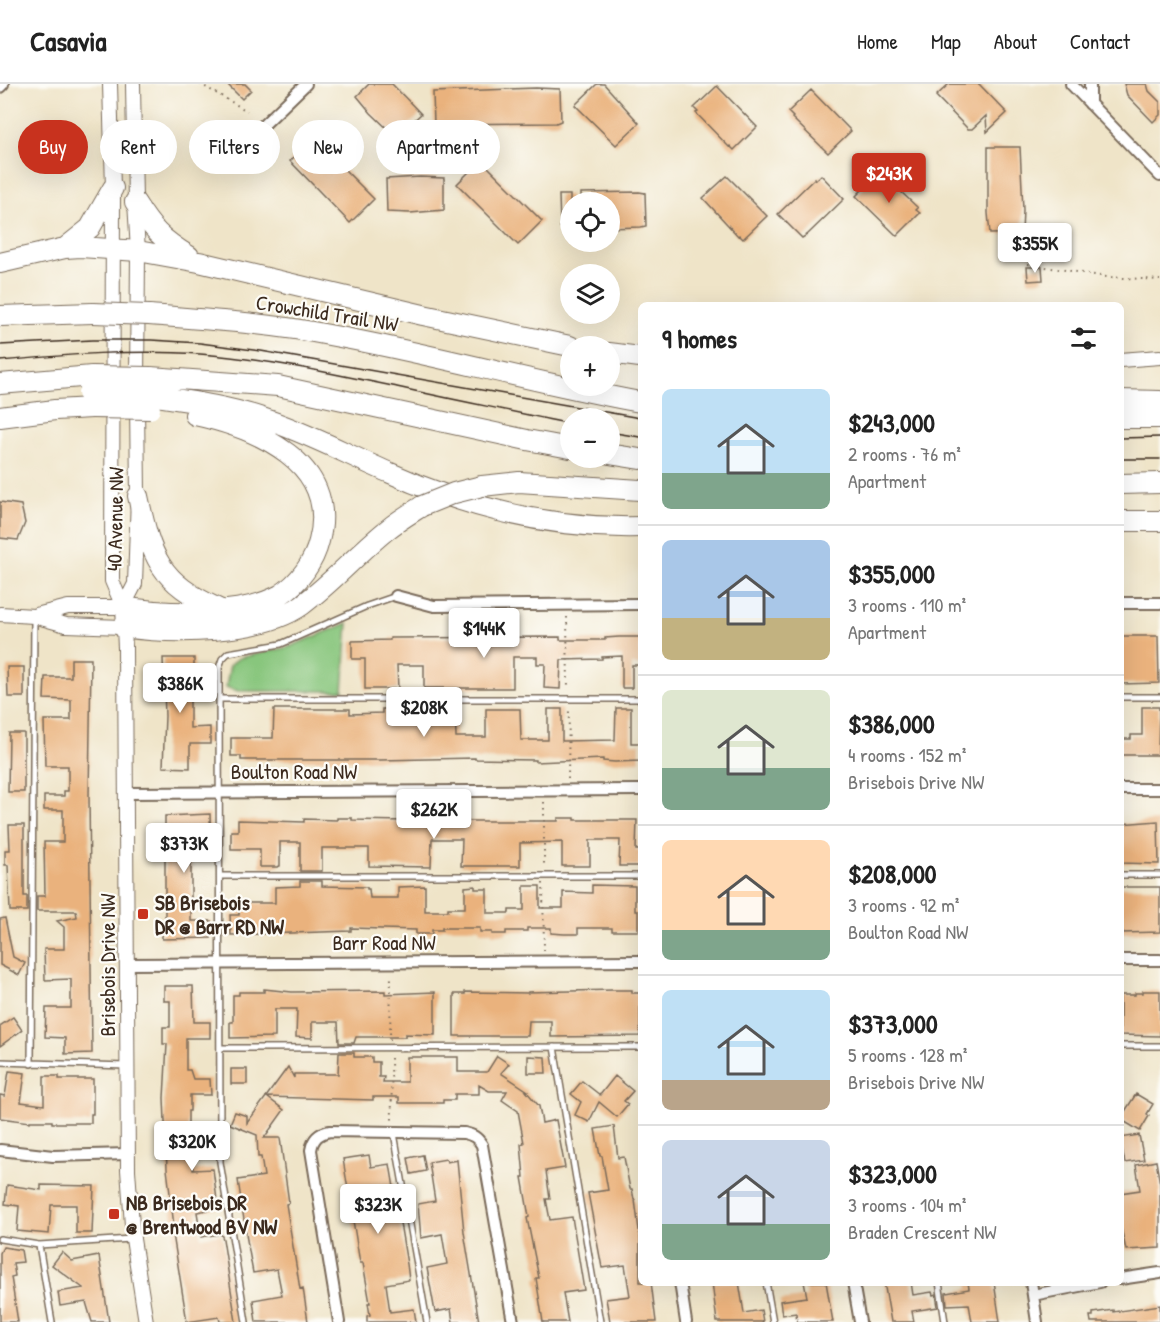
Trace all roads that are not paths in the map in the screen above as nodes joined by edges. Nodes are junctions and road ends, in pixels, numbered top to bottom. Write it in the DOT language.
graph roads {
  1 [pos="110,84"];
  2 [pos="133,84"];
  3 [pos="306,84"];
  4 [pos="1071,84"];
  5 [pos="1090,84"];
  6 [pos="1090,104"];
  7 [pos="269,120"];
  8 [pos="1160,176"];
  9 [pos="113,188"];
  10 [pos="135,202"];
  11 [pos="65,248"];
  12 [pos="112,248"];
  13 [pos="138,251"];
  14 [pos="199,262"];
  15 [pos="0,263"];
  16 [pos="0,316"];
  17 [pos="560,344"];
  18 [pos="620,354"];
  19 [pos="638,357"];
  20 [pos="1160,357"];
  21 [pos="1124,360"];
  22 [pos="0,384"];
  23 [pos="91,392"];
  24 [pos="150,394"];
  25 [pos="1124,400"];
  26 [pos="1160,401"];
  27 [pos="638,402"];
  28 [pos="0,417"];
  29 [pos="1124,418"];
  30 [pos="1160,418"];
  31 [pos="560,446"];
  32 [pos="620,456"];
  33 [pos="638,459"];
  34 [pos="1160,483"];
  35 [pos="1124,484"];
  36 [pos="638,490"];
  37 [pos="138,496"];
  38 [pos="1160,520"];
  39 [pos="1124,521"];
  40 [pos="638,527"];
  41 [pos="396,596"];
  42 [pos="1124,603"];
  43 [pos="1160,603"];
  44 [pos="638,604"];
  45 [pos="123,607"];
  46 [pos="221,610"];
  47 [pos="0,614"];
  48 [pos="34,616"];
  49 [pos="123,627"];
  50 [pos="1124,697"];
  51 [pos="1160,697"];
  52 [pos="220,699"];
  53 [pos="638,699"];
  54 [pos="1124,789"];
  55 [pos="1160,789"];
  56 [pos="638,790"];
  57 [pos="220,791"];
  58 [pos="127,793"];
  59 [pos="1124,875"];
  60 [pos="1160,875"];
  61 [pos="220,876"];
  62 [pos="638,876"];
  63 [pos="1124,960"];
  64 [pos="1160,960"];
  65 [pos="638,961"];
  66 [pos="221,963"];
  67 [pos="128,964"];
  68 [pos="1124,1046"];
  69 [pos="1160,1046"];
  70 [pos="554,1047"];
  71 [pos="638,1047"];
  72 [pos="221,1048"];
  73 [pos="0,1062"];
  74 [pos="31,1064"];
  75 [pos="128,1066"];
  76 [pos="394,1133"];
  77 [pos="0,1150"];
  78 [pos="128,1154"];
  79 [pos="0,1239"];
  80 [pos="133,1239"];
  81 [pos="39,1245"];
  82 [pos="1160,1273"];
  83 [pos="1124,1277"];
  84 [pos="681,1286"];
  85 [pos="767,1286"];
  86 [pos="854,1286"];
  87 [pos="940,1286"];
  88 [pos="1032,1286"];
  89 [pos="1079,1286"];
  90 [pos="1033,1295"];
  91 [pos="52,1322"];
  92 [pos="146,1322"];
  93 [pos="246,1322"];
  94 [pos="339,1322"];
  95 [pos="427,1322"];
  96 [pos="513,1322"];
  97 [pos="600,1322"];
  98 [pos="686,1322"];
  99 [pos="773,1322"];
  100 [pos="860,1322"];
  101 [pos="945,1322"];
  102 [pos="1037,1322"];
  1 -- 9 [label="street, 40 Avenue NW"];
  2 -- 10 [label="street, 40 Avenue NW"];
  3 -- 7 [label="street"];
  4 -- 6 [label="street"];
  5 -- 6 [label="street"];
  6 -- 8 [label="street"];
  9 -- 11 [label="highway"];
  9 -- 12 [label="street, 40 Avenue NW"];
  10 -- 13 [label="street, 40 Avenue NW"];
  10 -- 14 [label="highway"];
  11 -- 12 [label="highway"];
  11 -- 15 [label="highway"];
  12 -- 13 [label="highway"];
  12 -- 45 [label="street, 40 Avenue NW"];
  13 -- 14 [label="highway"];
  13 -- 37 [label="street, 40 Avenue NW"];
  14 -- 17 [label="highway"];
  16 -- 27 [label="highway, Crowchild Trail NW, bridge"];
  18 -- 19 [label="highway"];
  20 -- 21 [label="street"];
  22 -- 23 [label="highway"];
  23 -- 24 [label="highway, bridge"];
  23 -- 24 [label="highway, bridge"];
  23 -- 28 [label="highway"];
  24 -- 31 [label="highway"];
  24 -- 40 [label="highway"];
  24 -- 46 [label="highway"];
  25 -- 26 [label="highway"];
  29 -- 30 [label="highway"];
  32 -- 33 [label="highway"];
  34 -- 35 [label="highway"];
  36 -- 49 [label="highway, bridge"];
  37 -- 45 [label="street, 40 Avenue NW"];
  37 -- 46 [label="highway"];
  38 -- 39 [label="highway"];
  41 -- 44 [label="street"];
  41 -- 52 [label="lane"];
  42 -- 43 [label="street"];
  45 -- 46 [label="highway"];
  45 -- 48 [label="street"];
  45 -- 49 [label="street, Brisebois Drive NW"];
  47 -- 48 [label="street"];
  48 -- 49 [label="street"];
  48 -- 74 [label="lane"];
  49 -- 58 [label="street, Brisebois Drive NW"];
  50 -- 51 [label="lane"];
  52 -- 53 [label="lane"];
  52 -- 57 [label="lane"];
  54 -- 55 [label="street"];
  56 -- 57 [label="street, Boulton Road NW"];
  57 -- 58 [label="street, Boulton Road NW"];
  57 -- 61 [label="lane"];
  58 -- 67 [label="street, Brisebois Drive NW"];
  59 -- 60 [label="lane"];
  61 -- 62 [label="lane"];
  61 -- 66 [label="lane"];
  63 -- 64 [label="street"];
  65 -- 66 [label="street, Barr Road NW"];
  66 -- 67 [label="street, Barr Road NW"];
  66 -- 72 [label="lane"];
  67 -- 75 [label="street, Brisebois Drive NW"];
  68 -- 69 [label="lane"];
  70 -- 71 [label="lane"];
  70 -- 72 [label="lane"];
  70 -- 97 [label="lane"];
  72 -- 93 [label="lane"];
  73 -- 74 [label="lane"];
  74 -- 75 [label="lane"];
  75 -- 78 [label="street, Brisebois Drive NW"];
  76 -- 94 [label="street"];
  76 -- 95 [label="lane"];
  76 -- 96 [label="street"];
  77 -- 78 [label="street"];
  78 -- 80 [label="street, Brisebois Drive NW"];
  79 -- 81 [label="lane"];
  80 -- 81 [label="lane"];
  80 -- 92 [label="street, Brisebois Drive NW"];
  81 -- 91 [label="lane"];
  82 -- 83 [label="street"];
  84 -- 98 [label="street"];
  85 -- 99 [label="lane"];
  86 -- 100 [label="street"];
  87 -- 101 [label="lane"];
  88 -- 90 [label="street"];
  89 -- 90 [label="street"];
  90 -- 102 [label="street"];
}
